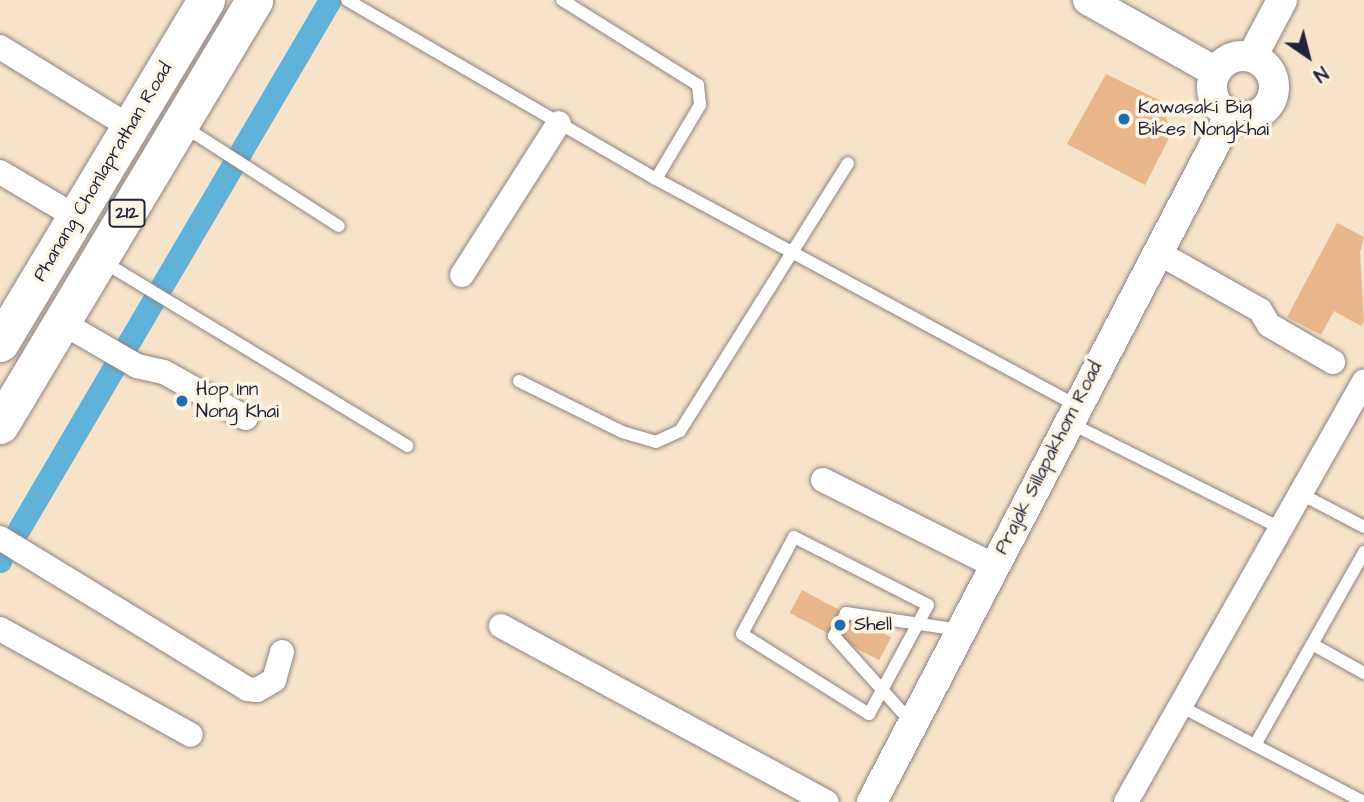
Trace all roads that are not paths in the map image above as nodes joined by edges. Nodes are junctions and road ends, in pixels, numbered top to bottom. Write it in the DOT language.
graph roads {
  1 [pos="206,0"];
  2 [pos="254,0"];
  3 [pos="562,0"];
  4 [pos="1088,0"];
  5 [pos="1282,0"];
  6 [pos="348,1"];
  7 [pos="0,47"];
  8 [pos="1252,57"];
  9 [pos="1216,72"];
  10 [pos="1230,115"];
  11 [pos="559,123"];
  12 [pos="130,127"];
  13 [pos="192,132"];
  14 [pos="848,163"];
  15 [pos="0,172"];
  16 [pos="656,179"];
  17 [pos="76,217"];
  18 [pos="340,226"];
  19 [pos="1157,252"];
  20 [pos="795,254"];
  21 [pos="105,263"];
  22 [pos="462,275"];
  23 [pos="75,330"];
  24 [pos="2,334"];
  25 [pos="1333,362"];
  26 [pos="519,382"];
  27 [pos="1364,382"];
  28 [pos="1071,413"];
  29 [pos="246,418"];
  30 [pos="0,425"];
  31 [pos="407,446"];
  32 [pos="823,480"];
  33 [pos="1301,494"];
  34 [pos="1364,527"];
  35 [pos="1281,528"];
  36 [pos="0,538"];
  37 [pos="1364,552"];
  38 [pos="993,565"];
  39 [pos="918,623"];
  40 [pos="500,626"];
  41 [pos="0,629"];
  42 [pos="960,630"];
  43 [pos="1312,644"];
  44 [pos="282,652"];
  45 [pos="1364,673"];
  46 [pos="882,692"];
  47 [pos="1180,706"];
  48 [pos="912,723"];
  49 [pos="191,736"];
  50 [pos="1255,745"];
  51 [pos="827,802"];
  52 [pos="872,802"];
  53 [pos="1126,802"];
  54 [pos="1364,802"];
  1 -- 12 [label="main road, Phanang Chonlaprathan Road / 212"];
  2 -- 13 [label="main road, 212"];
  3 -- 16 [label="lane"];
  4 -- 9 [label="street"];
  5 -- 8 [label="street"];
  6 -- 11 [label="lane"];
  7 -- 12 [label="street"];
  8 -- 9 [label="street"];
  8 -- 10 [label="street"];
  9 -- 10 [label="street"];
  10 -- 19 [label="street, Prajak Sillapakhom Road"];
  11 -- 16 [label="lane"];
  11 -- 22 [label="street"];
  12 -- 17 [label="main road, Phanang Chonlaprathan Road / 212"];
  13 -- 18 [label="lane"];
  13 -- 21 [label="main road, 212"];
  14 -- 20 [label="lane"];
  15 -- 17 [label="street"];
  16 -- 20 [label="lane"];
  17 -- 24 [label="main road, Phanang Chonlaprathan Road / 212"];
  19 -- 25 [label="street"];
  19 -- 28 [label="street, Prajak Sillapakhom Road"];
  20 -- 26 [label="lane"];
  20 -- 28 [label="lane"];
  21 -- 23 [label="main road, 212"];
  21 -- 31 [label="lane"];
  23 -- 29 [label="street"];
  23 -- 30 [label="main road, 212"];
  27 -- 33 [label="street"];
  28 -- 35 [label="lane"];
  28 -- 38 [label="street, Prajak Sillapakhom Road"];
  32 -- 38 [label="street"];
  33 -- 34 [label="lane"];
  33 -- 35 [label="street"];
  35 -- 47 [label="street"];
  36 -- 44 [label="street"];
  37 -- 43 [label="lane"];
  38 -- 42 [label="street, Prajak Sillapakhom Road"];
  39 -- 42 [label="lane"];
  39 -- 46 [label="lane"];
  39 -- 46 [label="lane"];
  39 -- 46 [label="lane"];
  40 -- 51 [label="street"];
  41 -- 49 [label="street"];
  42 -- 48 [label="street, Prajak Sillapakhom Road"];
  43 -- 45 [label="lane"];
  43 -- 50 [label="lane"];
  46 -- 48 [label="lane"];
  47 -- 50 [label="lane"];
  47 -- 53 [label="street"];
  48 -- 52 [label="street, Prajak Sillapakhom Road"];
  50 -- 54 [label="lane"];
}
